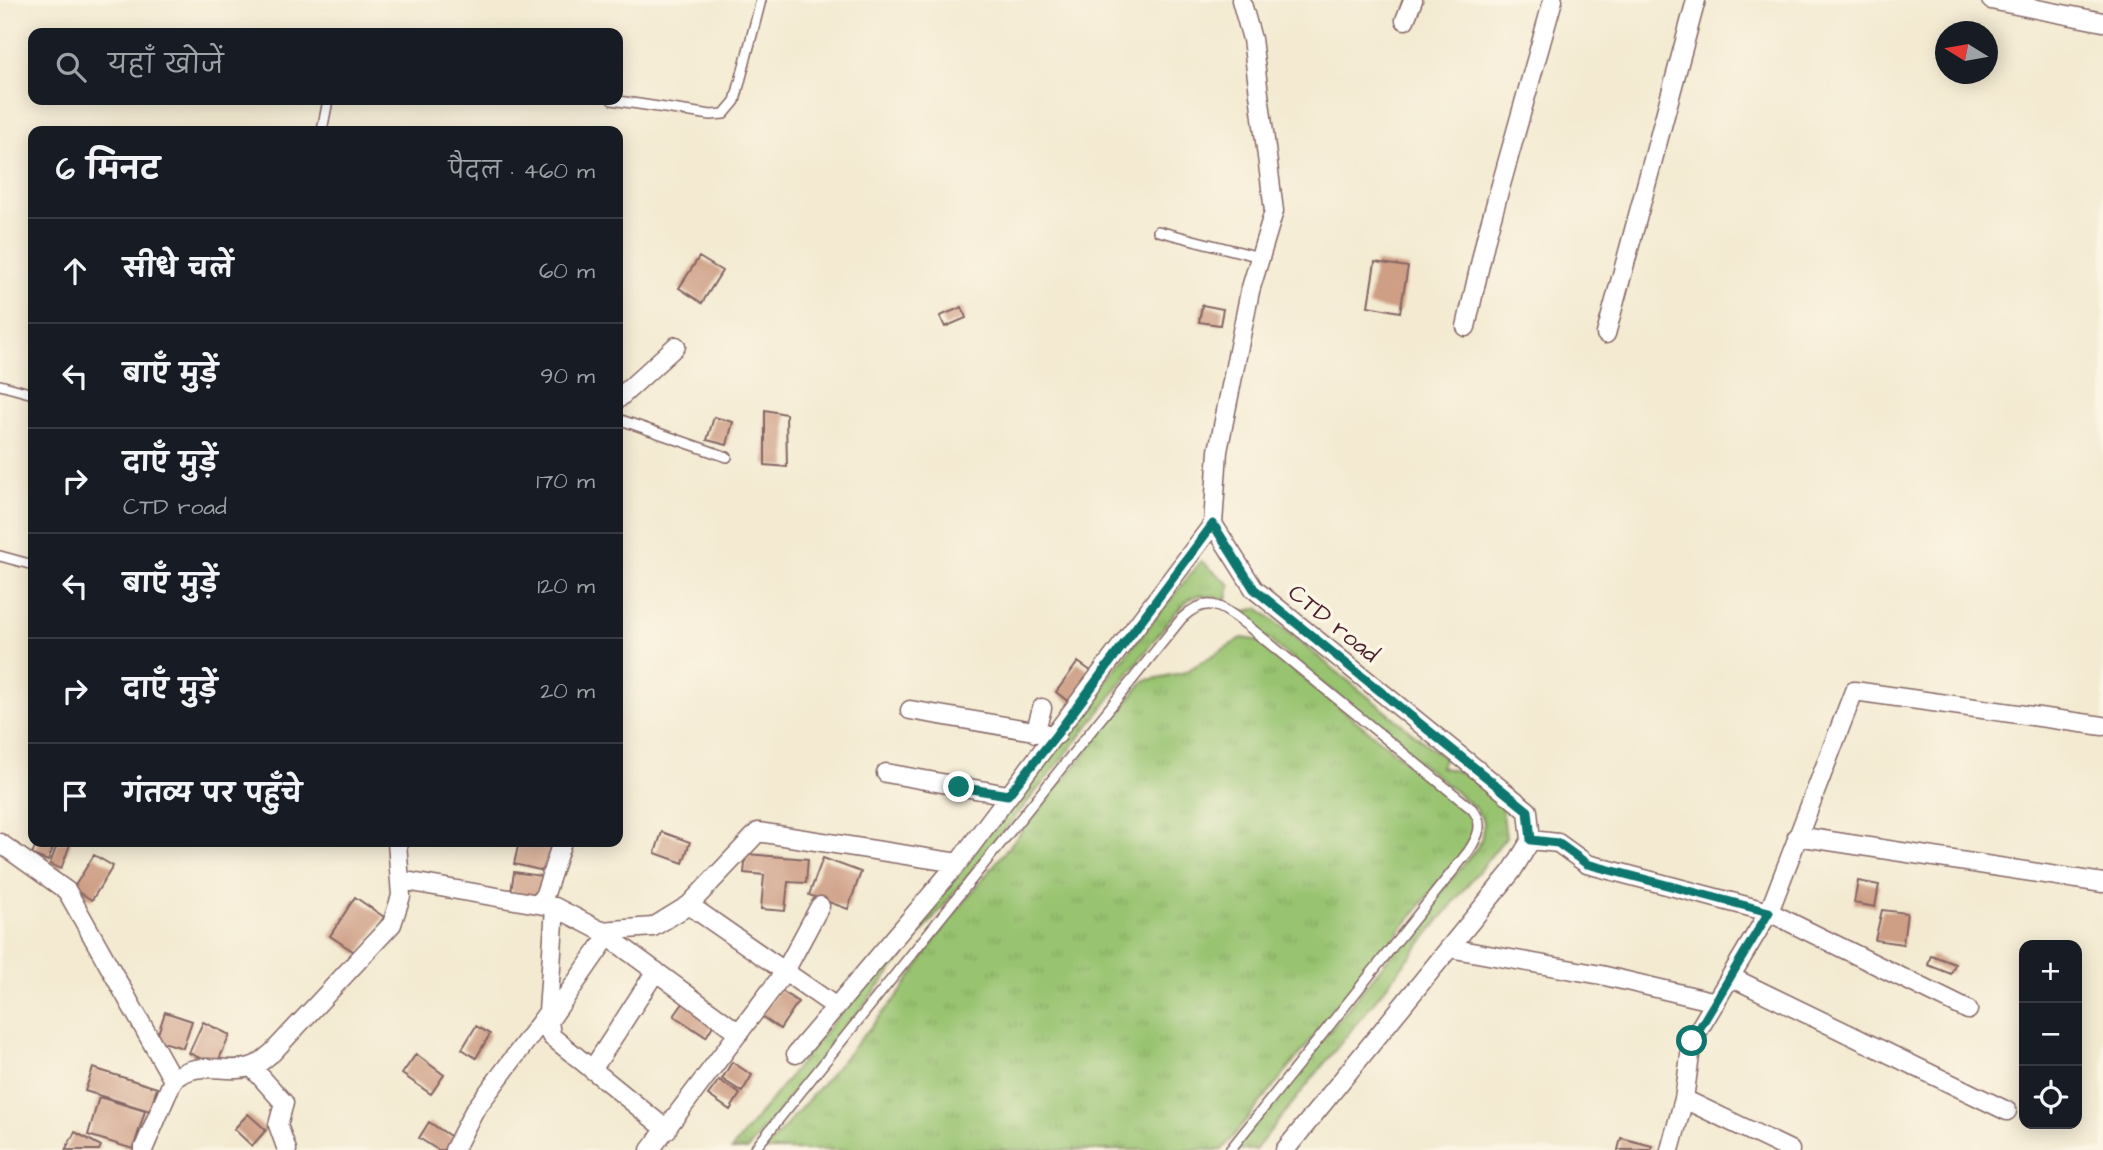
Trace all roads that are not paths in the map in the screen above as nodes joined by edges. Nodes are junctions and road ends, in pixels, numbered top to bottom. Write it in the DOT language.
graph roads {
  1 [pos="761,0"];
  2 [pos="1241,0"];
  3 [pos="1413,0"];
  4 [pos="1553,0"];
  5 [pos="1696,0"];
  6 [pos="1991,0"];
  7 [pos="1405,20"];
  8 [pos="2103,21"];
  9 [pos="623,102"];
  10 [pos="327,105"];
  11 [pos="323,126"];
  12 [pos="1158,232"];
  13 [pos="1260,257"];
  14 [pos="1466,327"];
  15 [pos="1606,334"];
  16 [pos="676,346"];
  17 [pos="0,385"];
  18 [pos="28,393"];
  19 [pos="623,394"];
  20 [pos="623,421"];
  21 [pos="727,457"];
  22 [pos="1213,524"];
  23 [pos="0,556"];
  24 [pos="28,564"];
  25 [pos="1042,708"];
  26 [pos="910,710"];
  27 [pos="2103,726"];
  28 [pos="1035,733"];
  29 [pos="1056,735"];
  30 [pos="886,773"];
  31 [pos="1008,795"];
  32 [pos="1797,836"];
  33 [pos="1531,840"];
  34 [pos="0,843"];
  35 [pos="397,847"];
  36 [pos="561,847"];
  37 [pos="958,863"];
  38 [pos="400,880"];
  39 [pos="2103,883"];
  40 [pos="549,904"];
  41 [pos="689,905"];
  42 [pos="820,906"];
  43 [pos="1769,912"];
  44 [pos="605,933"];
  45 [pos="1449,948"];
  46 [pos="656,971"];
  47 [pos="784,973"];
  48 [pos="1731,977"];
  49 [pos="1716,1002"];
  50 [pos="836,1007"];
  51 [pos="1968,1010"];
  52 [pos="549,1017"];
  53 [pos="740,1033"];
  54 [pos="796,1054"];
  55 [pos="252,1067"];
  56 [pos="592,1070"];
  57 [pos="177,1076"];
  58 [pos="1684,1100"];
  59 [pos="2007,1111"];
  60 [pos="667,1130"];
  61 [pos="143,1150"];
  62 [pos="287,1150"];
  63 [pos="454,1150"];
  64 [pos="650,1150"];
  65 [pos="754,1150"];
  66 [pos="1230,1150"];
  67 [pos="1284,1150"];
  68 [pos="1670,1150"];
  69 [pos="1790,1150"];
  1 -- 9 [label="lane"];
  2 -- 13 [label="street"];
  3 -- 7 [label="street"];
  4 -- 14 [label="street"];
  5 -- 15 [label="street"];
  6 -- 8 [label="street"];
  10 -- 11 [label="lane"];
  12 -- 13 [label="lane"];
  13 -- 22 [label="street"];
  16 -- 19 [label="street"];
  17 -- 18 [label="lane"];
  20 -- 21 [label="lane"];
  22 -- 29 [label="street"];
  22 -- 33 [label="street, CTD road"];
  23 -- 24 [label="lane"];
  25 -- 28 [label="street"];
  26 -- 28 [label="street"];
  27 -- 32 [label="street"];
  28 -- 29 [label="street"];
  29 -- 31 [label="street"];
  30 -- 31 [label="street"];
  31 -- 37 [label="street"];
  32 -- 39 [label="street"];
  32 -- 43 [label="street"];
  33 -- 43 [label="street"];
  33 -- 45 [label="street"];
  34 -- 57 [label="street"];
  35 -- 38 [label="street"];
  36 -- 40 [label="street"];
  37 -- 41 [label="street"];
  37 -- 50 [label="street"];
  38 -- 40 [label="street"];
  38 -- 55 [label="street"];
  40 -- 44 [label="street"];
  40 -- 52 [label="street"];
  41 -- 44 [label="street"];
  41 -- 47 [label="street"];
  42 -- 47 [label="street"];
  43 -- 48 [label="street"];
  43 -- 51 [label="street"];
  44 -- 46 [label="street"];
  44 -- 52 [label="street"];
  45 -- 49 [label="street"];
  45 -- 67 [label="street"];
  46 -- 53 [label="street"];
  46 -- 56 [label="street"];
  47 -- 50 [label="street"];
  47 -- 53 [label="street"];
  48 -- 49 [label="street"];
  48 -- 59 [label="street"];
  49 -- 58 [label="street"];
  50 -- 54 [label="street"];
  52 -- 56 [label="street"];
  52 -- 63 [label="street"];
  53 -- 60 [label="street"];
  55 -- 57 [label="street"];
  55 -- 62 [label="street"];
  56 -- 60 [label="street"];
  57 -- 61 [label="street"];
  58 -- 68 [label="street"];
  58 -- 69 [label="street"];
  60 -- 64 [label="street"];
  65 -- 66 [label="lane"];
}
